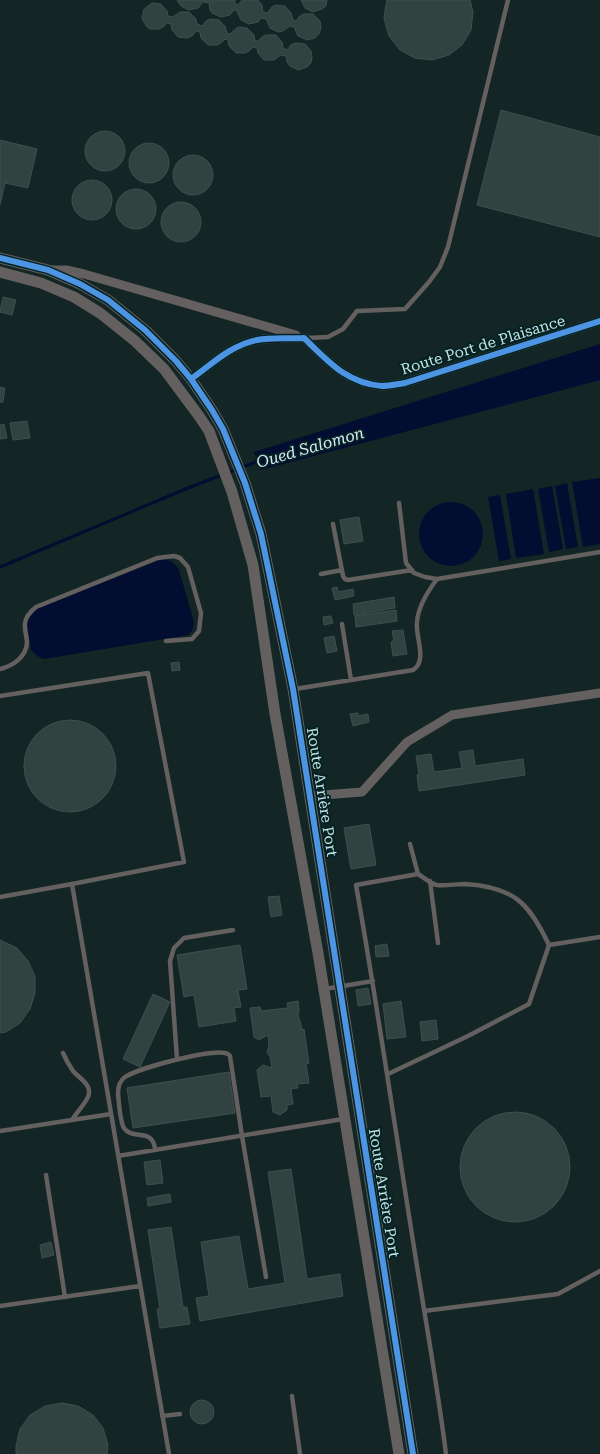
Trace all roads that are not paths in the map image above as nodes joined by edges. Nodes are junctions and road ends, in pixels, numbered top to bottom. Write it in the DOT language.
graph roads {
  1 [pos="508,0"];
  2 [pos="0,258"];
  3 [pos="48,270"];
  4 [pos="0,272"];
  5 [pos="600,321"];
  6 [pos="304,338"];
  7 [pos="191,379"];
  8 [pos="399,503"];
  9 [pos="333,524"];
  10 [pos="600,552"];
  11 [pos="406,563"];
  12 [pos="342,570"];
  13 [pos="412,570"];
  14 [pos="403,572"];
  15 [pos="321,574"];
  16 [pos="437,579"];
  17 [pos="342,624"];
  18 [pos="166,641"];
  19 [pos="0,669"];
  20 [pos="351,680"];
  21 [pos="293,689"];
  22 [pos="600,693"];
  23 [pos="0,696"];
  24 [pos="310,796"];
  25 [pos="410,844"];
  26 [pos="418,874"];
  27 [pos="430,881"];
  28 [pos="72,884"];
  29 [pos="0,897"];
  30 [pos="233,930"];
  31 [pos="600,937"];
  32 [pos="438,942"];
  33 [pos="548,946"];
  34 [pos="373,981"];
  35 [pos="340,987"];
  36 [pos="323,989"];
  37 [pos="63,1053"];
  38 [pos="177,1059"];
  39 [pos="388,1074"];
  40 [pos="111,1114"];
  41 [pos="344,1119"];
  42 [pos="72,1120"];
  43 [pos="0,1131"];
  44 [pos="242,1136"];
  45 [pos="155,1150"];
  46 [pos="118,1156"];
  47 [pos="46,1175"];
  48 [pos="55,1238"];
  49 [pos="48,1240"];
  50 [pos="600,1271"];
  51 [pos="266,1277"];
  52 [pos="140,1286"];
  53 [pos="65,1297"];
  54 [pos="0,1306"];
  55 [pos="424,1311"];
  56 [pos="292,1396"];
  57 [pos="180,1414"];
  58 [pos="162,1416"];
  59 [pos="169,1454"];
  60 [pos="300,1454"];
  61 [pos="399,1454"];
  62 [pos="412,1454"];
  63 [pos="446,1454"];
  1 -- 6 [label="lane"];
  2 -- 3 [label="street, Route Arrière Port"];
  3 -- 6 [label="street"];
  3 -- 7 [label="street, Route Arrière Port"];
  4 -- 36 [label="street, Route Arrière Port"];
  5 -- 6 [label="street, Route Port de Plaisance"];
  6 -- 7 [label="street"];
  7 -- 21 [label="street, Route Arrière Port"];
  8 -- 11 [label="lane"];
  9 -- 12 [label="lane"];
  10 -- 16 [label="lane"];
  11 -- 13 [label="lane"];
  11 -- 14 [label="lane"];
  12 -- 14 [label="lane"];
  12 -- 15 [label="lane"];
  13 -- 14 [label="lane"];
  13 -- 16 [label="lane"];
  16 -- 20 [label="lane"];
  17 -- 20 [label="lane"];
  18 -- 19 [label="lane"];
  20 -- 21 [label="lane"];
  21 -- 24 [label="street, Route Arrière Port"];
  22 -- 24 [label="street"];
  23 -- 28 [label="lane"];
  24 -- 35 [label="street, Route Arrière Port"];
  25 -- 26 [label="lane"];
  26 -- 27 [label="lane"];
  26 -- 34 [label="lane"];
  27 -- 32 [label="lane"];
  27 -- 33 [label="lane"];
  28 -- 29 [label="lane"];
  28 -- 40 [label="lane"];
  30 -- 38 [label="lane"];
  31 -- 33 [label="lane"];
  33 -- 39 [label="lane"];
  34 -- 35 [label="lane"];
  34 -- 39 [label="lane"];
  35 -- 36 [label="lane"];
  35 -- 62 [label="street, Route Arrière Port"];
  36 -- 41 [label="street, Route Arrière Port"];
  37 -- 42 [label="lane"];
  38 -- 44 [label="lane"];
  38 -- 45 [label="lane"];
  39 -- 55 [label="lane"];
  40 -- 42 [label="lane"];
  40 -- 46 [label="lane"];
  41 -- 44 [label="lane"];
  41 -- 61 [label="street, Route Arrière Port"];
  42 -- 43 [label="lane"];
  44 -- 45 [label="lane"];
  44 -- 51 [label="lane"];
  45 -- 46 [label="lane"];
  46 -- 52 [label="lane"];
  47 -- 48 [label="lane"];
  48 -- 49 [label="lane"];
  48 -- 53 [label="lane"];
  50 -- 55 [label="lane"];
  52 -- 53 [label="lane"];
  52 -- 58 [label="lane"];
  53 -- 54 [label="lane"];
  55 -- 63 [label="lane"];
  56 -- 60 [label="lane"];
  57 -- 58 [label="lane"];
  58 -- 59 [label="lane"];
}
